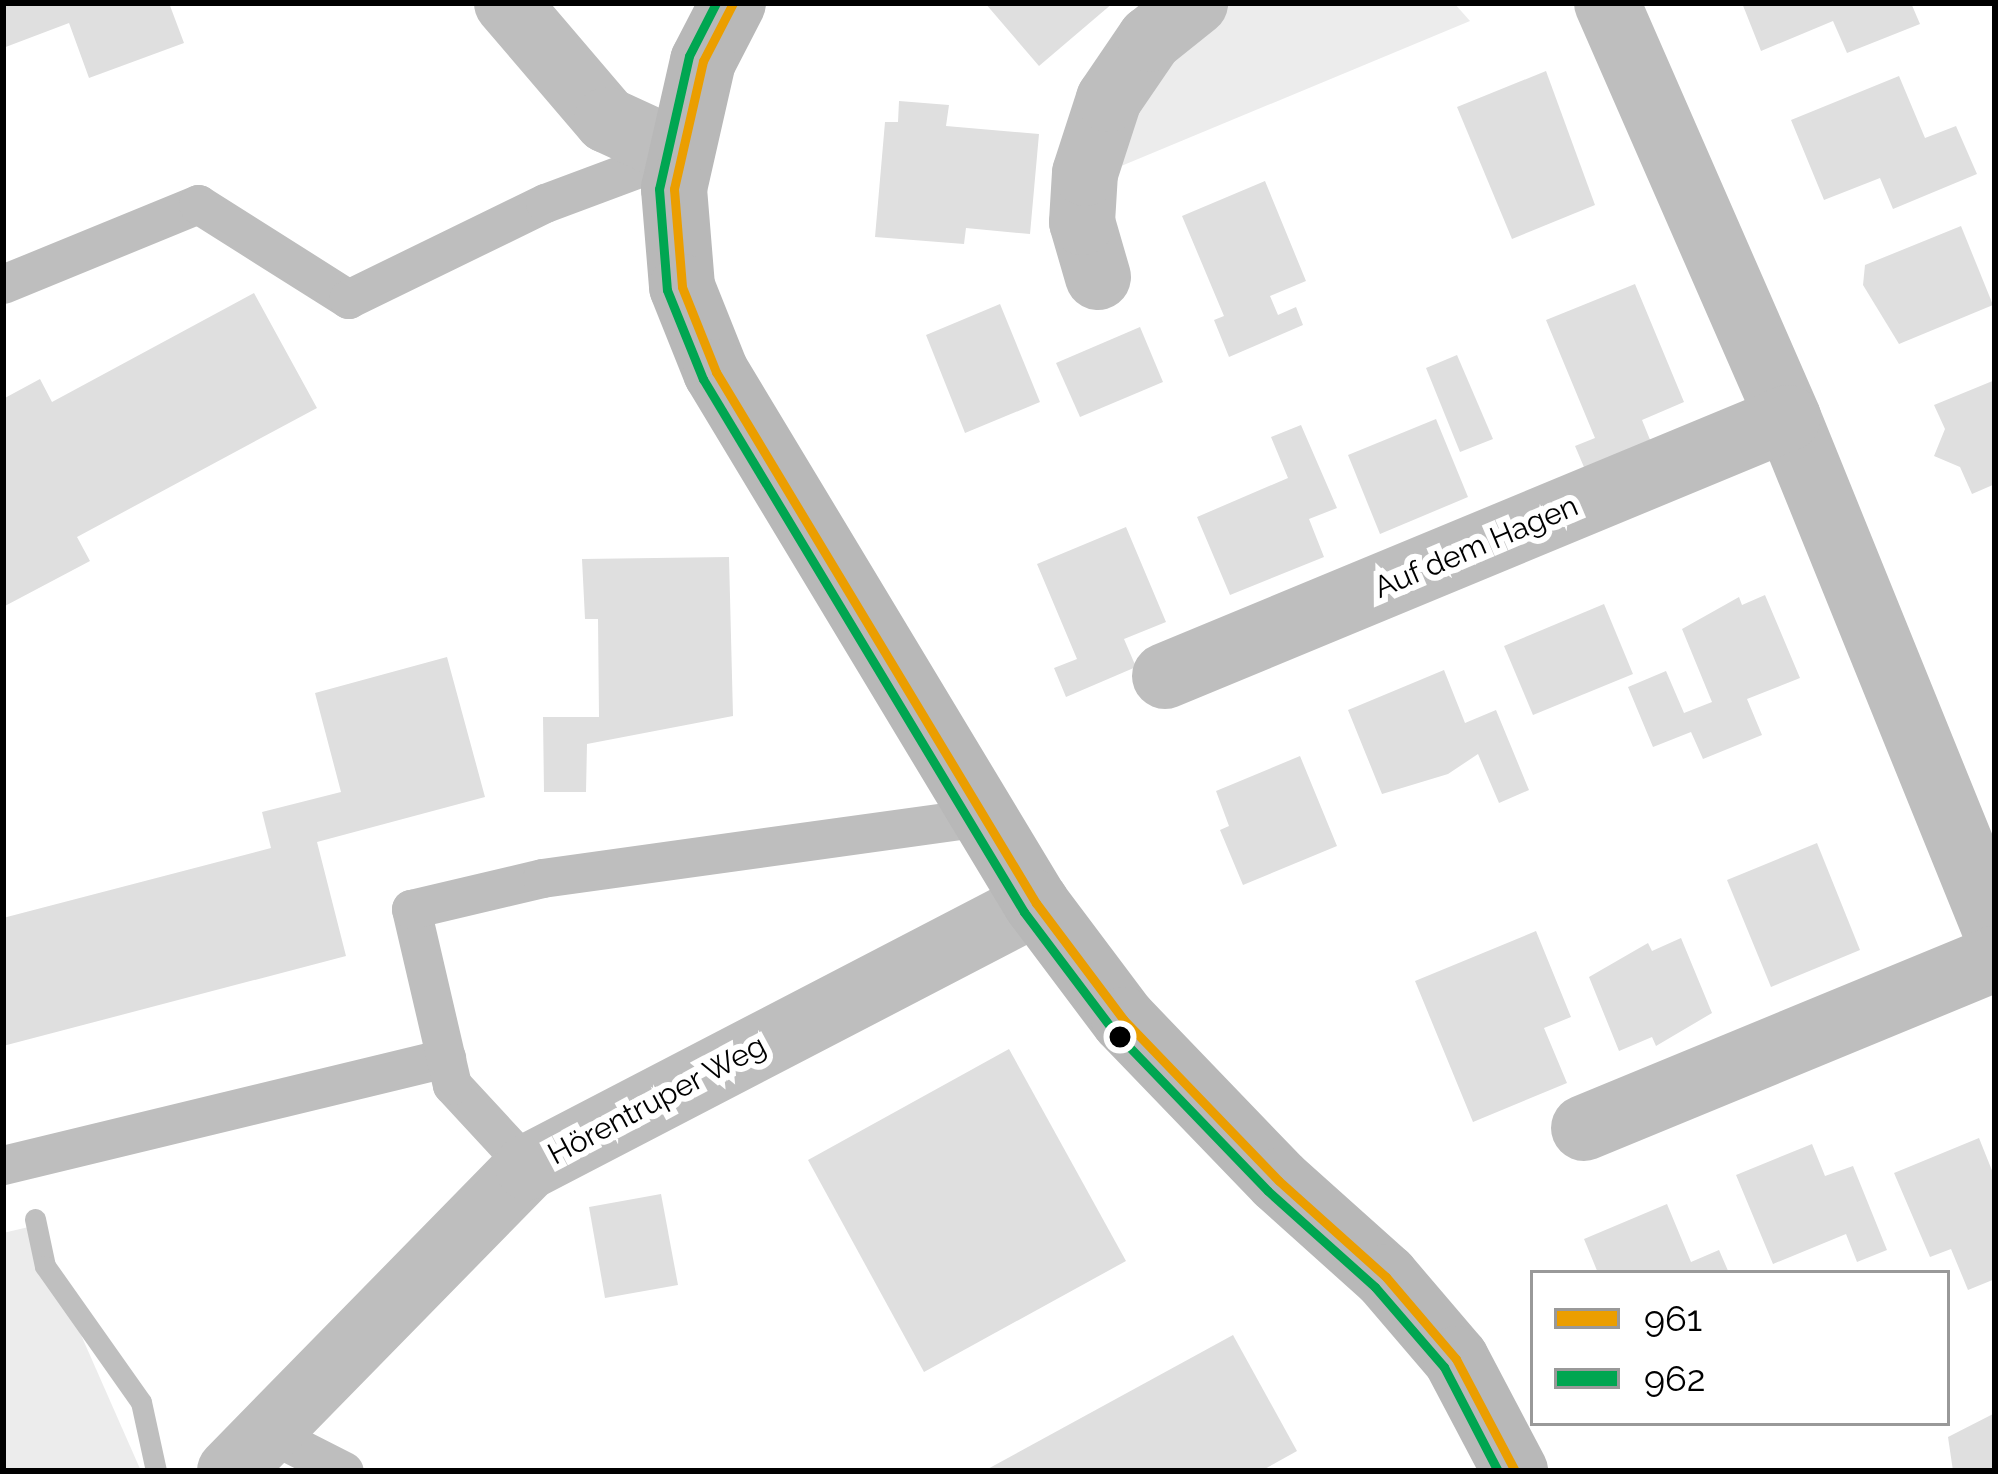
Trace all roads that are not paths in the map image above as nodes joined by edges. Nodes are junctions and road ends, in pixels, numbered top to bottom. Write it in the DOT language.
graph roads {
  1 [pos="507,3"];
  2 [pos="733,3"];
  3 [pos="1195,3"];
  4 [pos="1607,3"];
  5 [pos="679,153"];
  6 [pos="1098,277"];
  7 [pos="3,284"];
  8 [pos="1788,418"];
  9 [pos="1165,676"];
  10 [pos="982,817"];
  11 [pos="1036,903"];
  12 [pos="1995,928"];
  13 [pos="1995,959"];
  14 [pos="446,1058"];
  15 [pos="1584,1129"];
  16 [pos="3,1165"];
  17 [pos="528,1167"];
  18 [pos="248,1452"];
  19 [pos="344,1471"];
  20 [pos="1515,1471"];
  1 -- 5 [label="street"];
  2 -- 5 [label="main road"];
  3 -- 6 [label="street"];
  4 -- 8 [label="street"];
  5 -- 7 [label="lane"];
  5 -- 10 [label="main road"];
  8 -- 9 [label="street, Auf dem Hagen"];
  8 -- 12 [label="street"];
  10 -- 11 [label="main road"];
  10 -- 14 [label="lane"];
  11 -- 17 [label="street, Hörentruper Weg"];
  11 -- 20 [label="main road"];
  13 -- 15 [label="street"];
  14 -- 16 [label="lane"];
  14 -- 17 [label="lane"];
  17 -- 18 [label="street, Hörentruper Weg"];
  18 -- 19 [label="lane"];
}
